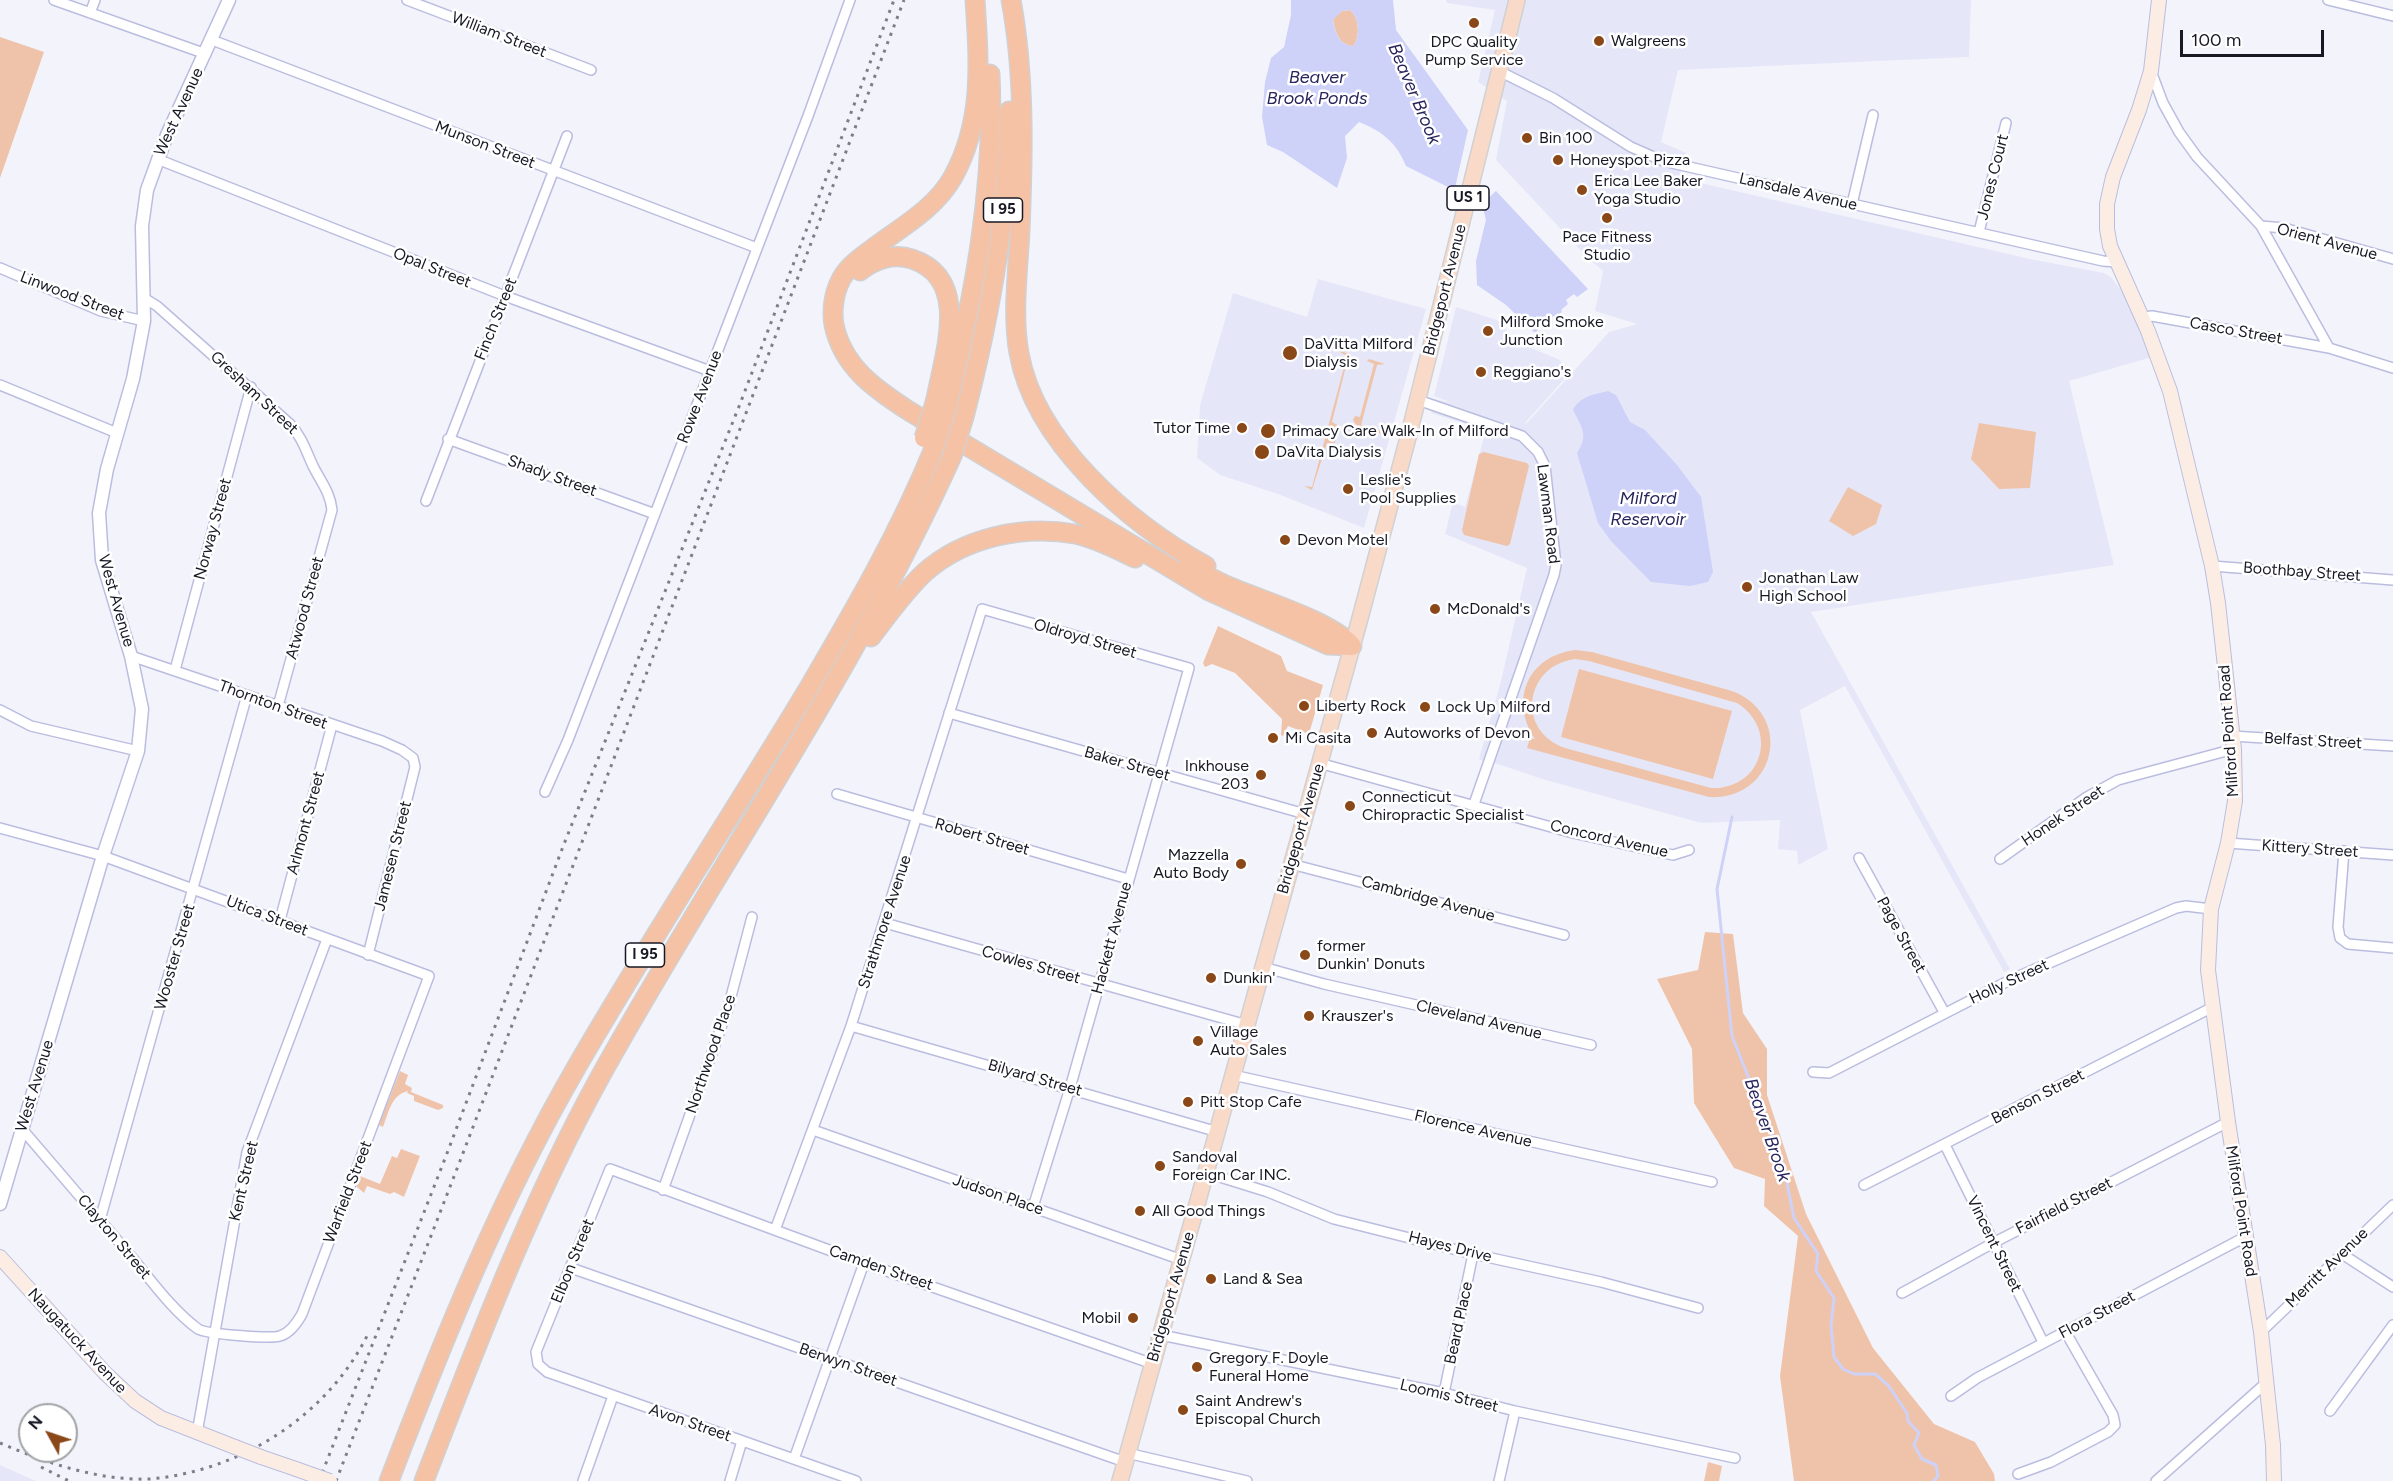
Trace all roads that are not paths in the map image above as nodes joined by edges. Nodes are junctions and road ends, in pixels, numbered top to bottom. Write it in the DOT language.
graph roads {
  1 [pos="54,0"];
  2 [pos="95,0"];
  3 [pos="229,0"];
  4 [pos="407,0"];
  5 [pos="850,0"];
  6 [pos="975,0"];
  7 [pos="984,0"];
  8 [pos="1003,0"];
  9 [pos="1011,0"];
  10 [pos="1517,0"];
  11 [pos="2160,0"];
  12 [pos="2328,0"];
  13 [pos="90,13"];
  14 [pos="2393,16"];
  15 [pos="212,40"];
  16 [pos="206,54"];
  17 [pos="591,70"];
  18 [pos="1499,71"];
  19 [pos="2151,71"];
  20 [pos="1873,116"];
  21 [pos="2006,123"];
  22 [pos="567,136"];
  23 [pos="157,159"];
  24 [pos="554,171"];
  25 [pos="1852,204"];
  26 [pos="2261,226"];
  27 [pos="1979,232"];
  28 [pos="757,248"];
  29 [pos="2393,259"];
  30 [pos="2116,262"];
  31 [pos="0,268"];
  32 [pos="505,297"];
  33 [pos="144,298"];
  34 [pos="2143,317"];
  35 [pos="144,321"];
  36 [pos="2329,348"];
  37 [pos="2393,368"];
  38 [pos="710,371"];
  39 [pos="0,384"];
  40 [pos="251,387"];
  41 [pos="1418,399"];
  42 [pos="941,403"];
  43 [pos="117,433"];
  44 [pos="448,439"];
  45 [pos="426,501"];
  46 [pos="332,510"];
  47 [pos="655,514"];
  48 [pos="2212,566"];
  49 [pos="2393,580"];
  50 [pos="1209,591"];
  51 [pos="1270,602"];
  52 [pos="981,609"];
  53 [pos="1352,646"];
  54 [pos="131,656"];
  55 [pos="1189,668"];
  56 [pos="175,670"];
  57 [pos="836,680"];
  58 [pos="247,695"];
  59 [pos="278,706"];
  60 [pos="0,710"];
  61 [pos="949,713"];
  62 [pos="332,725"];
  63 [pos="2233,743"];
  64 [pos="2393,746"];
  65 [pos="138,751"];
  66 [pos="413,758"];
  67 [pos="1319,763"];
  68 [pos="1158,772"];
  69 [pos="545,792"];
  70 [pos="837,794"];
  71 [pos="1474,804"];
  72 [pos="1305,814"];
  73 [pos="917,818"];
  74 [pos="0,828"];
  75 [pos="2228,843"];
  76 [pos="1689,850"];
  77 [pos="2344,851"];
  78 [pos="2393,855"];
  79 [pos="103,856"];
  80 [pos="1858,858"];
  81 [pos="2000,859"];
  82 [pos="1291,864"];
  83 [pos="1128,879"];
  84 [pos="194,889"];
  85 [pos="2211,909"];
  86 [pos="752,917"];
  87 [pos="280,920"];
  88 [pos="885,923"];
  89 [pos="1564,935"];
  90 [pos="327,939"];
  91 [pos="2393,948"];
  92 [pos="368,955"];
  93 [pos="1263,968"];
  94 [pos="429,976"];
  95 [pos="1099,985"];
  96 [pos="2211,1008"];
  97 [pos="1944,1012"];
  98 [pos="1247,1025"];
  99 [pos="851,1026"];
  100 [pos="1591,1045"];
  101 [pos="1813,1072"];
  102 [pos="1233,1076"];
  103 [pos="1070,1088"];
  104 [pos="2228,1122"];
  105 [pos="22,1129"];
  106 [pos="813,1130"];
  107 [pos="1218,1132"];
  108 [pos="1945,1145"];
  109 [pos="610,1169"];
  110 [pos="1207,1173"];
  111 [pos="1713,1182"];
  112 [pos="1864,1185"];
  113 [pos="663,1190"];
  114 [pos="0,1204"];
  115 [pos="2393,1205"];
  116 [pos="1033,1207"];
  117 [pos="100,1220"];
  118 [pos="775,1230"];
  119 [pos="2245,1237"];
  120 [pos="1993,1243"];
  121 [pos="1473,1254"];
  122 [pos="2342,1254"];
  123 [pos="0,1257"];
  124 [pos="1182,1260"];
  125 [pos="864,1263"];
  126 [pos="571,1268"];
  127 [pos="2393,1287"];
  128 [pos="1902,1293"];
  129 [pos="1698,1308"];
  130 [pos="2393,1324"];
  131 [pos="2065,1331"];
  132 [pos="2261,1332"];
  133 [pos="213,1335"];
  134 [pos="1161,1335"];
  135 [pos="2043,1342"];
  136 [pos="536,1352"];
  137 [pos="830,1359"];
  138 [pos="1152,1364"];
  139 [pos="2267,1382"];
  140 [pos="1444,1393"];
  141 [pos="613,1396"];
  142 [pos="1951,1396"];
  143 [pos="1515,1411"];
  144 [pos="2330,1411"];
  145 [pos="197,1433"];
  146 [pos="742,1441"];
  147 [pos="1126,1458"];
  148 [pos="1735,1458"];
  149 [pos="794,1459"];
  150 [pos="2018,1474"];
  151 [pos="330,1481"];
  152 [pos="389,1481"];
  153 [pos="424,1481"];
  154 [pos="583,1481"];
  155 [pos="730,1481"];
  156 [pos="856,1481"];
  157 [pos="1120,1481"];
  158 [pos="1248,1481"];
  159 [pos="1500,1481"];
  160 [pos="2156,1481"];
  161 [pos="2274,1481"];
  1 -- 13 [label="street"];
  2 -- 13 [label="street"];
  3 -- 15 [label="street, West Avenue"];
  4 -- 17 [label="street, William Street"];
  5 -- 28 [label="street, Rowe Avenue"];
  6 -- 50 [label="highway"];
  7 -- 42 [label="highway, I 95"];
  8 -- 57 [label="highway, I 95, bridge"];
  9 -- 51 [label="highway"];
  10 -- 18 [label="main road, Bridgeport Avenue / US 1"];
  11 -- 19 [label="main road, Milford Point Road"];
  12 -- 14 [label="street"];
  13 -- 16 [label="street"];
  15 -- 16 [label="street, West Avenue"];
  15 -- 24 [label="street, Munson Street"];
  16 -- 23 [label="street, West Avenue"];
  18 -- 25 [label="street, Lansdale Avenue"];
  18 -- 41 [label="main road, Bridgeport Avenue / US 1"];
  19 -- 26 [label="street"];
  19 -- 30 [label="main road, Milford Point Road"];
  20 -- 25 [label="street"];
  21 -- 27 [label="street, Jones Court"];
  22 -- 24 [label="street, Finch Street"];
  23 -- 32 [label="street, Opal Street"];
  23 -- 33 [label="street, West Avenue"];
  24 -- 28 [label="street, Munson Street"];
  24 -- 32 [label="street, Finch Street"];
  25 -- 27 [label="street, Lansdale Avenue"];
  26 -- 29 [label="street, Orient Avenue"];
  26 -- 36 [label="street"];
  27 -- 30 [label="street, Lansdale Avenue"];
  28 -- 38 [label="street, Rowe Avenue"];
  30 -- 34 [label="main road, Milford Point Road"];
  31 -- 35 [label="street, Linwood Street"];
  32 -- 38 [label="street, Opal Street"];
  32 -- 44 [label="street, Finch Street"];
  33 -- 35 [label="street, West Avenue"];
  33 -- 40 [label="street, Gresham Street"];
  34 -- 36 [label="street, Casco Street"];
  34 -- 48 [label="main road, Milford Point Road"];
  35 -- 43 [label="street, West Avenue"];
  36 -- 37 [label="street, Casco Street"];
  38 -- 47 [label="street, Rowe Avenue"];
  39 -- 43 [label="street"];
  40 -- 46 [label="street, Gresham Street"];
  40 -- 56 [label="street, Norway Street"];
  41 -- 53 [label="main road, Bridgeport Avenue / US 1"];
  41 -- 71 [label="street, Lawman Road"];
  42 -- 51 [label="highway"];
  42 -- 152 [label="highway, I 95, bridge"];
  43 -- 54 [label="street, West Avenue"];
  44 -- 45 [label="street, Finch Street"];
  44 -- 47 [label="street, Shady Street"];
  46 -- 59 [label="street, Atwood Street"];
  47 -- 69 [label="street, Rowe Avenue"];
  48 -- 49 [label="street, Boothbay Street"];
  48 -- 63 [label="main road, Milford Point Road"];
  50 -- 53 [label="highway"];
  50 -- 57 [label="highway"];
  51 -- 53 [label="highway"];
  52 -- 55 [label="street, Oldroyd Street"];
  52 -- 61 [label="street, Strathmore Avenue"];
  53 -- 67 [label="main road, Bridgeport Avenue / US 1"];
  54 -- 56 [label="street, Thornton Street"];
  54 -- 65 [label="street, West Avenue"];
  55 -- 68 [label="street, Hackett Avenue"];
  56 -- 58 [label="street, Thornton Street"];
  57 -- 153 [label="highway, I 95"];
  58 -- 59 [label="street, Thornton Street"];
  58 -- 84 [label="street, Wooster Street"];
  59 -- 62 [label="street, Thornton Street"];
  60 -- 65 [label="street"];
  61 -- 68 [label="street, Baker Street"];
  61 -- 73 [label="street, Strathmore Avenue"];
  62 -- 66 [label="street, Thornton Street"];
  62 -- 87 [label="street, Arlmont Street"];
  63 -- 64 [label="street, Belfast Street"];
  63 -- 75 [label="main road, Milford Point Road"];
  63 -- 81 [label="street, Honek Street"];
  65 -- 79 [label="street, West Avenue"];
  66 -- 92 [label="street, Jamesen Street"];
  67 -- 71 [label="street, Concord Avenue"];
  67 -- 72 [label="main road, Bridgeport Avenue / US 1"];
  68 -- 72 [label="street, Baker Street"];
  68 -- 83 [label="street, Hackett Avenue"];
  70 -- 73 [label="street, Robert Street"];
  71 -- 76 [label="street, Concord Avenue"];
  72 -- 82 [label="main road, Bridgeport Avenue / US 1"];
  73 -- 83 [label="street, Robert Street"];
  73 -- 88 [label="street, Strathmore Avenue"];
  74 -- 79 [label="street, Utica Street"];
  75 -- 77 [label="street, Kittery Street"];
  75 -- 85 [label="main road, Milford Point Road"];
  77 -- 78 [label="street, Kittery Street"];
  77 -- 91 [label="street"];
  79 -- 84 [label="street, Utica Street"];
  79 -- 105 [label="street, West Avenue"];
  80 -- 97 [label="street, Page Street"];
  82 -- 89 [label="street, Cambridge Avenue"];
  82 -- 93 [label="main road, Bridgeport Avenue / US 1"];
  83 -- 95 [label="street, Hackett Avenue"];
  84 -- 87 [label="street, Utica Street"];
  84 -- 117 [label="street, Wooster Street"];
  85 -- 96 [label="main road, Milford Point Road"];
  85 -- 97 [label="street, Holly Street"];
  86 -- 113 [label="street, Northwood Place"];
  87 -- 90 [label="street, Utica Street"];
  88 -- 95 [label="street, Cowles Street"];
  88 -- 99 [label="street, Strathmore Avenue"];
  90 -- 92 [label="street, Utica Street"];
  90 -- 133 [label="street, Kent Street"];
  92 -- 94 [label="street, Utica Street"];
  93 -- 98 [label="main road, Bridgeport Avenue / US 1"];
  93 -- 100 [label="street, Cleveland Avenue"];
  94 -- 133 [label="street, Warfield Street"];
  95 -- 98 [label="street, Cowles Street"];
  95 -- 103 [label="street, Hackett Avenue"];
  96 -- 104 [label="main road, Milford Point Road"];
  96 -- 108 [label="street, Benson Street"];
  97 -- 101 [label="street, Holly Street"];
  98 -- 102 [label="main road, Bridgeport Avenue / US 1"];
  99 -- 103 [label="street, Bilyard Street"];
  99 -- 106 [label="street, Strathmore Avenue"];
  102 -- 107 [label="main road, Bridgeport Avenue / US 1"];
  102 -- 111 [label="street, Florence Avenue"];
  103 -- 107 [label="street, Bilyard Street"];
  103 -- 116 [label="street, Hackett Avenue"];
  104 -- 119 [label="main road, Milford Point Road"];
  104 -- 120 [label="street, Fairfield Street"];
  105 -- 114 [label="street, West Avenue"];
  105 -- 117 [label="street, Clayton Street"];
  106 -- 116 [label="street, Judson Place"];
  106 -- 118 [label="street, Strathmore Avenue"];
  107 -- 110 [label="main road, Bridgeport Avenue / US 1"];
  108 -- 112 [label="street, Benson Street"];
  108 -- 120 [label="street, Vincent Street"];
  109 -- 113 [label="street, Camden Street"];
  109 -- 126 [label="street, Elbon Street"];
  110 -- 121 [label="street, Hayes Drive"];
  110 -- 124 [label="main road, Bridgeport Avenue / US 1"];
  113 -- 118 [label="street, Camden Street"];
  115 -- 122 [label="street, Merritt Avenue"];
  116 -- 124 [label="street, Judson Place"];
  117 -- 133 [label="street, Clayton Street"];
  118 -- 125 [label="street, Camden Street"];
  119 -- 131 [label="street, Flora Street"];
  119 -- 132 [label="main road, Milford Point Road"];
  120 -- 128 [label="street, Fairfield Street"];
  120 -- 135 [label="street, Vincent Street"];
  121 -- 129 [label="street, Hayes Drive"];
  121 -- 140 [label="street, Beard Place"];
  122 -- 127 [label="street"];
  122 -- 132 [label="street, Merritt Avenue"];
  123 -- 145 [label="main road, Naugatuck Avenue"];
  124 -- 134 [label="main road, Bridgeport Avenue / US 1"];
  125 -- 137 [label="street"];
  125 -- 138 [label="street, Camden Street"];
  126 -- 136 [label="street, Elbon Street"];
  126 -- 137 [label="street, Berwyn Street"];
  130 -- 144 [label="street"];
  131 -- 135 [label="street, Flora Street"];
  131 -- 150 [label="street"];
  132 -- 139 [label="main road, Milford Point Road"];
  133 -- 145 [label="street, Kent Street"];
  134 -- 138 [label="main road, Bridgeport Avenue / US 1"];
  134 -- 140 [label="street, Loomis Street"];
  135 -- 142 [label="street, Flora Street"];
  136 -- 141 [label="street, Avon Street"];
  137 -- 147 [label="street, Berwyn Street"];
  137 -- 149 [label="street"];
  138 -- 147 [label="main road, Bridgeport Avenue / US 1"];
  139 -- 160 [label="street"];
  139 -- 161 [label="main road, Milford Point Road"];
  140 -- 143 [label="street, Loomis Street"];
  141 -- 146 [label="street, Avon Street"];
  141 -- 154 [label="street"];
  143 -- 148 [label="street, Loomis Street"];
  143 -- 159 [label="street"];
  145 -- 151 [label="main road, Naugatuck Avenue, bridge"];
  146 -- 149 [label="street, Avon Street"];
  146 -- 155 [label="street"];
  147 -- 157 [label="main road, Bridgeport Avenue / US 1"];
  147 -- 158 [label="street, Berwyn Street"];
  149 -- 156 [label="street, Avon Street"];
}
